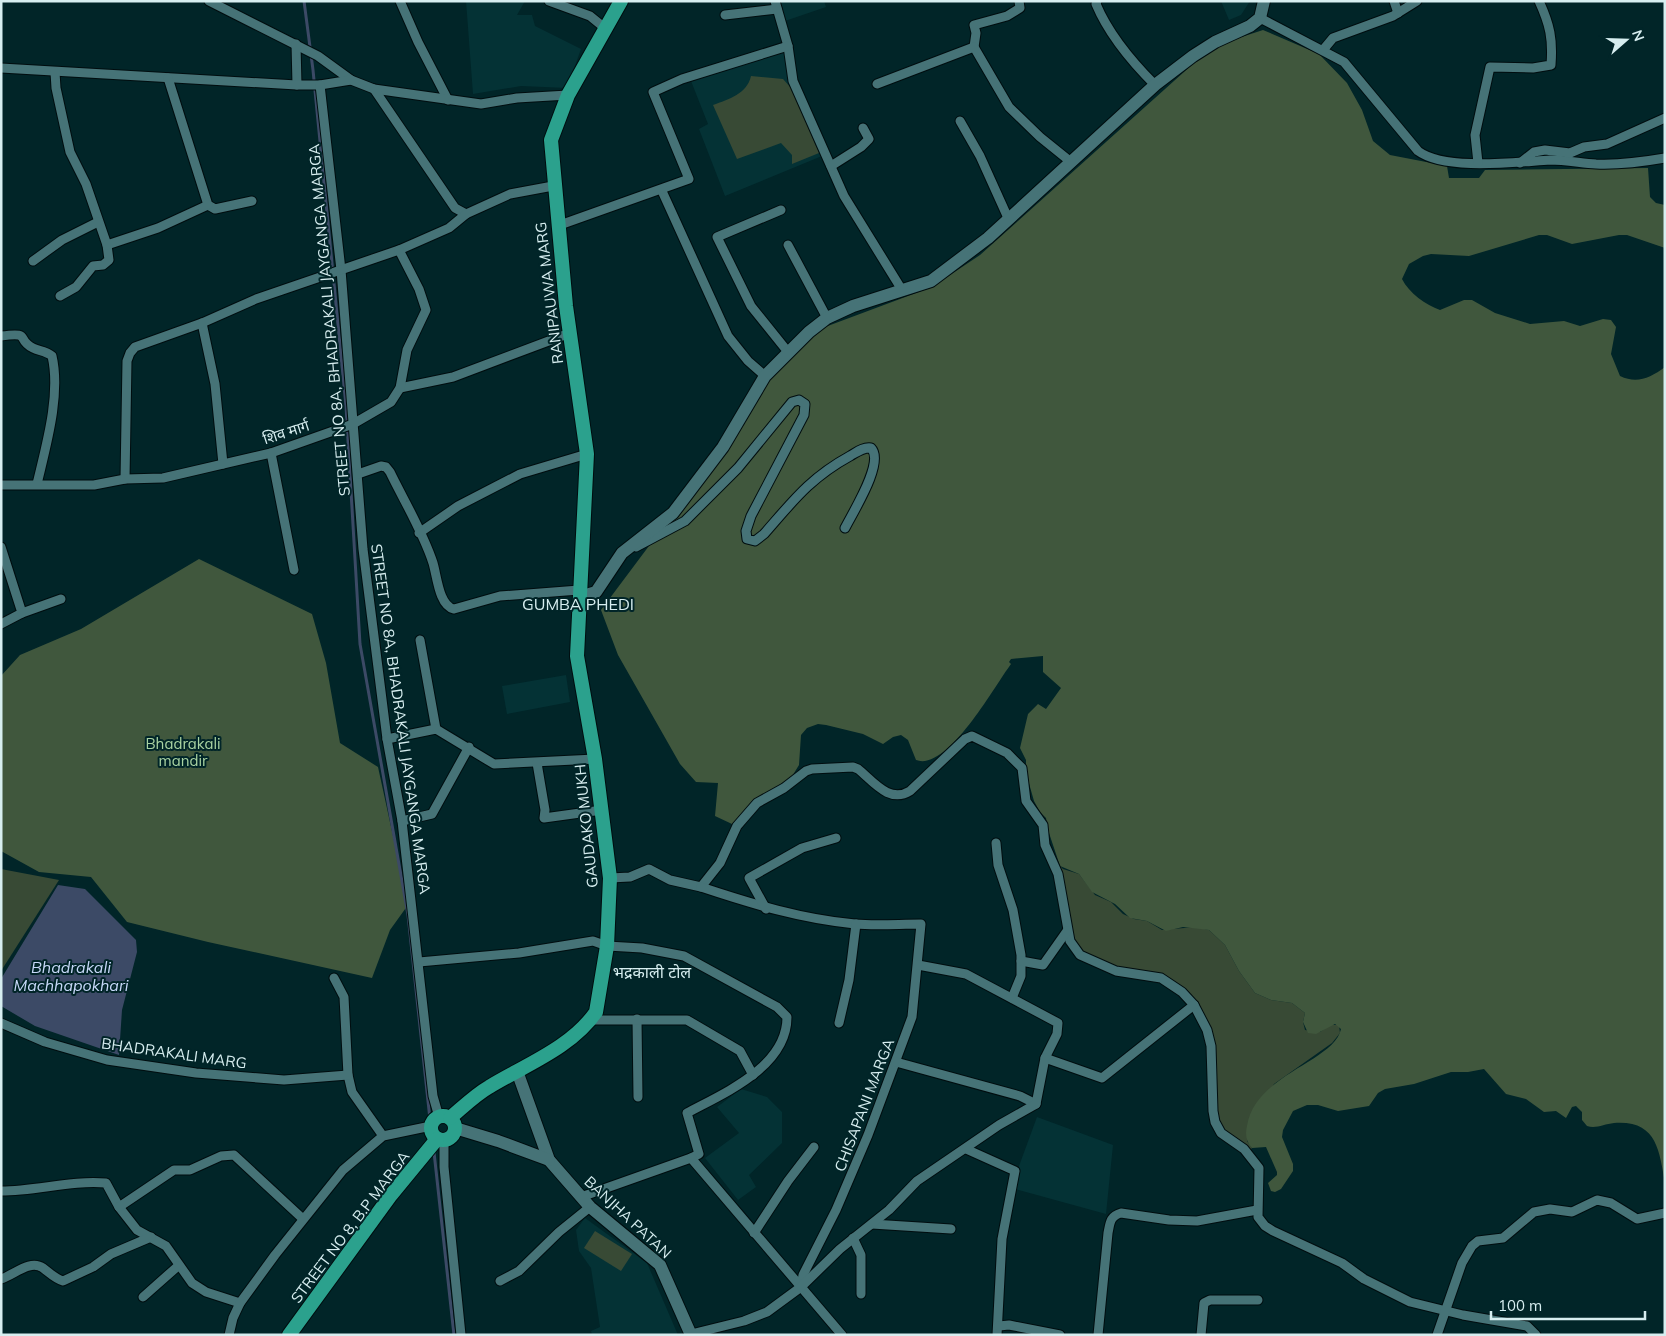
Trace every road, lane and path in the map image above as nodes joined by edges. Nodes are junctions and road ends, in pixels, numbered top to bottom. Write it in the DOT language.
graph roads {
  1 [pos="209,1"];
  2 [pos="400,1"];
  3 [pos="549,1"];
  4 [pos="621,1"];
  5 [pos="1019,1"];
  6 [pos="1097,1"];
  7 [pos="1264,1"];
  8 [pos="1394,1"];
  9 [pos="1417,1"];
  10 [pos="1539,1"];
  11 [pos="776,5"];
  12 [pos="1398,13"];
  13 [pos="725,15"];
  14 [pos="1260,18"];
  15 [pos="606,29"];
  16 [pos="296,44"];
  17 [pos="788,46"];
  18 [pos="974,47"];
  19 [pos="1323,50"];
  20 [pos="1,68"];
  21 [pos="55,72"];
  22 [pos="168,78"];
  23 [pos="351,80"];
  24 [pos="877,84"];
  25 [pos="297,85"];
  26 [pos="320,85"];
  27 [pos="1154,85"];
  28 [pos="374,89"];
  29 [pos="568,95"];
  30 [pos="448,100"];
  31 [pos="1665,118"];
  32 [pos="960,121"];
  33 [pos="863,128"];
  34 [pos="1665,158"];
  35 [pos="1071,162"];
  36 [pos="1478,163"];
  37 [pos="1520,163"];
  38 [pos="831,166"];
  39 [pos="553,186"];
  40 [pos="662,190"];
  41 [pos="252,201"];
  42 [pos="208,205"];
  43 [pos="781,210"];
  44 [pos="466,214"];
  45 [pos="1008,218"];
  46 [pos="98,222"];
  47 [pos="558,226"];
  48 [pos="108,245"];
  49 [pos="788,245"];
  50 [pos="398,250"];
  51 [pos="34,260"];
  52 [pos="341,270"];
  53 [pos="902,290"];
  54 [pos="60,296"];
  55 [pos="827,318"];
  56 [pos="202,323"];
  57 [pos="570,332"];
  58 [pos="1,336"];
  59 [pos="788,352"];
  60 [pos="764,376"];
  61 [pos="400,388"];
  62 [pos="353,424"];
  63 [pos="271,453"];
  64 [pos="587,454"];
  65 [pos="223,464"];
  66 [pos="358,474"];
  67 [pos="125,479"];
  68 [pos="37,484"];
  69 [pos="1,485"];
  70 [pos="844,528"];
  71 [pos="419,533"];
  72 [pos="1,547"];
  73 [pos="622,553"];
  74 [pos="294,570"];
  75 [pos="579,594"];
  76 [pos="61,599"];
  77 [pos="22,613"];
  78 [pos="1,624"];
  79 [pos="420,640"];
  80 [pos="436,729"];
  81 [pos="387,739"];
  82 [pos="469,747"];
  83 [pos="595,760"];
  84 [pos="537,763"];
  85 [pos="602,810"];
  86 [pos="402,821"];
  87 [pos="836,838"];
  88 [pos="996,842"];
  89 [pos="610,878"];
  90 [pos="701,888"];
  91 [pos="766,909"];
  92 [pos="856,924"];
  93 [pos="1067,930"];
  94 [pos="607,946"];
  95 [pos="1021,961"];
  96 [pos="419,962"];
  97 [pos="918,965"];
  98 [pos="334,978"];
  99 [pos="1012,998"];
  100 [pos="1194,1005"];
  101 [pos="637,1019"];
  102 [pos="591,1020"];
  103 [pos="1,1023"];
  104 [pos="839,1024"];
  105 [pos="1045,1058"];
  106 [pos="896,1062"];
  107 [pos="517,1070"];
  108 [pos="753,1075"];
  109 [pos="348,1076"];
  110 [pos="638,1097"];
  111 [pos="1036,1104"];
  112 [pos="443,1128"];
  113 [pos="382,1136"];
  114 [pos="814,1147"];
  115 [pos="966,1149"];
  116 [pos="692,1158"];
  117 [pos="549,1160"];
  118 [pos="1,1191"];
  119 [pos="581,1197"];
  120 [pos="119,1207"];
  121 [pos="590,1207"];
  122 [pos="1257,1210"];
  123 [pos="1665,1213"];
  124 [pos="302,1219"];
  125 [pos="872,1224"];
  126 [pos="951,1229"];
  127 [pos="754,1233"];
  128 [pos="151,1237"];
  129 [pos="853,1238"];
  130 [pos="178,1266"];
  131 [pos="1,1279"];
  132 [pos="500,1280"];
  133 [pos="801,1287"];
  134 [pos="861,1294"];
  135 [pos="144,1297"];
  136 [pos="1258,1300"];
  137 [pos="240,1303"];
  138 [pos="1446,1310"];
  139 [pos="998,1330"];
  140 [pos="691,1334"];
  141 [pos="229,1335"];
  142 [pos="289,1335"];
  143 [pos="461,1335"];
  144 [pos="842,1335"];
  145 [pos="1060,1335"];
  146 [pos="1098,1335"];
  147 [pos="1201,1335"];
  148 [pos="1437,1335"];
  149 [pos="1536,1335"];
  1 -- 16 [label="street"];
  2 -- 30 [label="street"];
  3 -- 15 [label="street"];
  4 -- 15 [label="main road, RANIPAUWA MARG"];
  5 -- 18 [label="street"];
  6 -- 27 [label="street"];
  7 -- 14 [label="main road"];
  8 -- 12 [label="street"];
  9 -- 12 [label="street"];
  10 -- 36 [label="street"];
  11 -- 13 [label="street"];
  11 -- 17 [label="street"];
  12 -- 19 [label="street"];
  14 -- 19 [label="street"];
  14 -- 27 [label="main road"];
  15 -- 29 [label="main road, RANIPAUWA MARG"];
  16 -- 23 [label="street"];
  16 -- 25 [label="street"];
  17 -- 38 [label="street"];
  17 -- 40 [label="street"];
  18 -- 24 [label="street"];
  18 -- 35 [label="street"];
  19 -- 36 [label="street"];
  20 -- 21 [label="street"];
  21 -- 22 [label="street"];
  21 -- 46 [label="street"];
  22 -- 25 [label="street"];
  22 -- 42 [label="street"];
  23 -- 26 [label="street"];
  23 -- 28 [label="street"];
  25 -- 26 [label="street"];
  26 -- 52 [label="street, STREET NO 8A, BHADRAKALI JAYGANGA MARGA"];
  27 -- 35 [label="main road"];
  28 -- 30 [label="street"];
  28 -- 44 [label="street"];
  29 -- 30 [label="street"];
  29 -- 39 [label="main road, RANIPAUWA MARG"];
  31 -- 37 [label="street"];
  32 -- 45 [label="street"];
  33 -- 38 [label="street"];
  34 -- 37 [label="street"];
  35 -- 45 [label="main road"];
  36 -- 37 [label="street"];
  38 -- 53 [label="street"];
  39 -- 44 [label="street"];
  39 -- 47 [label="main road, RANIPAUWA MARG"];
  40 -- 47 [label="street"];
  40 -- 60 [label="street"];
  41 -- 42 [label="street"];
  42 -- 48 [label="street"];
  43 -- 59 [label="street"];
  44 -- 50 [label="street"];
  45 -- 53 [label="main road"];
  46 -- 48 [label="street"];
  46 -- 51 [label="street"];
  47 -- 57 [label="main road, RANIPAUWA MARG"];
  48 -- 54 [label="street"];
  49 -- 55 [label="street"];
  50 -- 52 [label="street"];
  50 -- 61 [label="street"];
  52 -- 56 [label="street"];
  52 -- 62 [label="street, STREET NO 8A, BHADRAKALI JAYGANGA MARGA"];
  53 -- 55 [label="main road"];
  55 -- 59 [label="main road"];
  56 -- 65 [label="street"];
  56 -- 67 [label="street"];
  57 -- 61 [label="street"];
  57 -- 64 [label="main road, RANIPAUWA MARG"];
  58 -- 68 [label="street"];
  59 -- 60 [label="main road"];
  60 -- 73 [label="main road"];
  61 -- 62 [label="street, शिव मार्ग"];
  62 -- 63 [label="street, शिव मार्ग"];
  62 -- 66 [label="street, STREET NO 8A, BHADRAKALI JAYGANGA MARGA"];
  63 -- 65 [label="street, शिव मार्ग"];
  63 -- 74 [label="street"];
  64 -- 71 [label="street"];
  64 -- 75 [label="main road, RANIPAUWA MARG"];
  65 -- 67 [label="street, शिव मार्ग"];
  66 -- 71 [label="street"];
  66 -- 81 [label="street, STREET NO 8A, BHADRAKALI JAYGANGA MARGA"];
  67 -- 68 [label="street, शिव मार्ग"];
  68 -- 69 [label="street, शिव मार्ग"];
  70 -- 73 [label="street"];
  71 -- 75 [label="street"];
  72 -- 77 [label="street"];
  73 -- 75 [label="main road"];
  75 -- 83 [label="main road, GAUDAKO MUKH"];
  76 -- 77 [label="street"];
  77 -- 78 [label="street"];
  79 -- 80 [label="street"];
  80 -- 81 [label="street"];
  80 -- 82 [label="street"];
  81 -- 86 [label="street, STREET NO 8A, BHADRAKALI JAYGANGA MARGA"];
  82 -- 84 [label="street"];
  82 -- 86 [label="street"];
  83 -- 84 [label="street"];
  83 -- 85 [label="main road, GAUDAKO MUKH"];
  84 -- 85 [label="street"];
  85 -- 89 [label="main road, GAUDAKO MUKH"];
  86 -- 96 [label="street, STREET NO 8A, BHADRAKALI JAYGANGA MARGA"];
  87 -- 91 [label="street"];
  88 -- 95 [label="street"];
  89 -- 90 [label="street"];
  89 -- 94 [label="main road, GAUDAKO MUKH"];
  90 -- 91 [label="street"];
  90 -- 93 [label="street"];
  91 -- 92 [label="street"];
  92 -- 97 [label="street, CHISAPANI MARGA"];
  92 -- 104 [label="street"];
  93 -- 95 [label="street"];
  93 -- 100 [label="street"];
  94 -- 96 [label="street"];
  94 -- 102 [label="main road, GAUDAKO MUKH"];
  94 -- 108 [label="street"];
  95 -- 99 [label="street"];
  96 -- 112 [label="street, STREET NO 8A, BHADRAKALI JAYGANGA MARGA"];
  97 -- 99 [label="street"];
  97 -- 106 [label="street, CHISAPANI MARGA"];
  98 -- 109 [label="street"];
  99 -- 105 [label="street"];
  100 -- 105 [label="street"];
  100 -- 122 [label="street"];
  101 -- 102 [label="street"];
  101 -- 108 [label="street"];
  101 -- 110 [label="street"];
  102 -- 107 [label="main road"];
  103 -- 109 [label="street, BHADRAKALI MARG"];
  105 -- 111 [label="street"];
  106 -- 111 [label="street"];
  106 -- 133 [label="street, CHISAPANI MARGA"];
  107 -- 112 [label="main road, STREET NO 8, B.P MARGA"];
  107 -- 117 [label="main road, BANJHA PATAN"];
  108 -- 116 [label="street"];
  109 -- 113 [label="street"];
  111 -- 115 [label="street"];
  112 -- 113 [label="street"];
  112 -- 117 [label="main road"];
  112 -- 142 [label="main road, STREET NO 8, B.P MARGA"];
  112 -- 143 [label="street, STREET NO 8A, BHADRAKALI JAYGANGA MARGA"];
  113 -- 124 [label="street"];
  114 -- 127 [label="street"];
  115 -- 125 [label="street"];
  115 -- 139 [label="street"];
  116 -- 119 [label="street"];
  116 -- 127 [label="street"];
  117 -- 119 [label="main road, BANJHA PATAN"];
  118 -- 120 [label="street"];
  119 -- 121 [label="main road, BANJHA PATAN"];
  120 -- 124 [label="street"];
  120 -- 128 [label="street"];
  121 -- 132 [label="street"];
  121 -- 140 [label="main road, BANJHA PATAN"];
  122 -- 138 [label="street"];
  122 -- 146 [label="street"];
  123 -- 138 [label="street"];
  124 -- 137 [label="street"];
  125 -- 126 [label="street"];
  125 -- 129 [label="street"];
  127 -- 133 [label="street"];
  128 -- 130 [label="street"];
  128 -- 131 [label="street"];
  129 -- 133 [label="street"];
  129 -- 134 [label="street"];
  130 -- 135 [label="street"];
  130 -- 137 [label="street"];
  133 -- 140 [label="street"];
  133 -- 144 [label="street"];
  136 -- 147 [label="street"];
  137 -- 141 [label="street"];
  138 -- 148 [label="street"];
  138 -- 149 [label="street"];
  139 -- 145 [label="street"];
}
